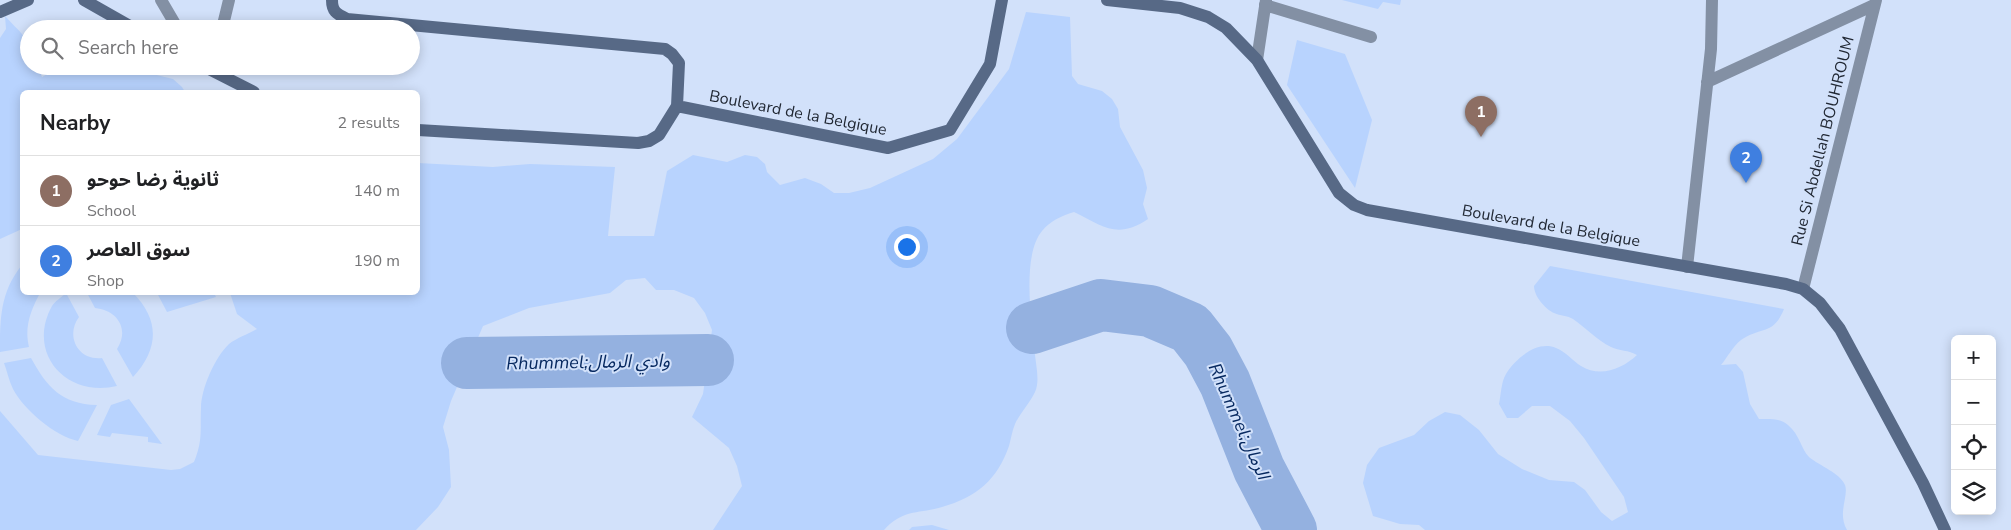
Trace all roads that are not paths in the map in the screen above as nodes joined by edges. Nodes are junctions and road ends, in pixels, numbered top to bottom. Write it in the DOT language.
graph roads {
  1 [pos="84,0"];
  2 [pos="162,0"];
  3 [pos="229,0"];
  4 [pos="332,0"];
  5 [pos="1002,0"];
  6 [pos="1107,0"];
  7 [pos="1712,0"];
  8 [pos="26,1"];
  9 [pos="1265,2"];
  10 [pos="1875,2"];
  11 [pos="0,12"];
  12 [pos="119,20"];
  13 [pos="173,20"];
  14 [pos="224,20"];
  15 [pos="358,20"];
  16 [pos="420,26"];
  17 [pos="1371,37"];
  18 [pos="1257,60"];
  19 [pos="222,75"];
  20 [pos="1707,82"];
  21 [pos="250,90"];
  22 [pos="677,106"];
  23 [pos="420,130"];
  24 [pos="1687,267"];
  25 [pos="1802,289"];
  26 [pos="1944,530"];
  1 -- 12 [label="main road"];
  2 -- 13 [label="street"];
  3 -- 14 [label="street"];
  4 -- 15 [label="main road"];
  5 -- 22 [label="main road, Boulevard de la Belgique"];
  6 -- 18 [label="main road, Boulevard de la Belgique"];
  7 -- 20 [label="street"];
  8 -- 11 [label="main road"];
  9 -- 17 [label="street"];
  9 -- 18 [label="street"];
  10 -- 20 [label="street"];
  10 -- 25 [label="street, Rue Si Abdellah BOUHROUM"];
  16 -- 22 [label="main road"];
  18 -- 24 [label="main road, Boulevard de la Belgique"];
  19 -- 21 [label="main road"];
  20 -- 24 [label="street"];
  22 -- 23 [label="main road"];
  24 -- 25 [label="main road, Boulevard de la Belgique"];
  25 -- 26 [label="main road, Boulevard de la Belgique"];
}
